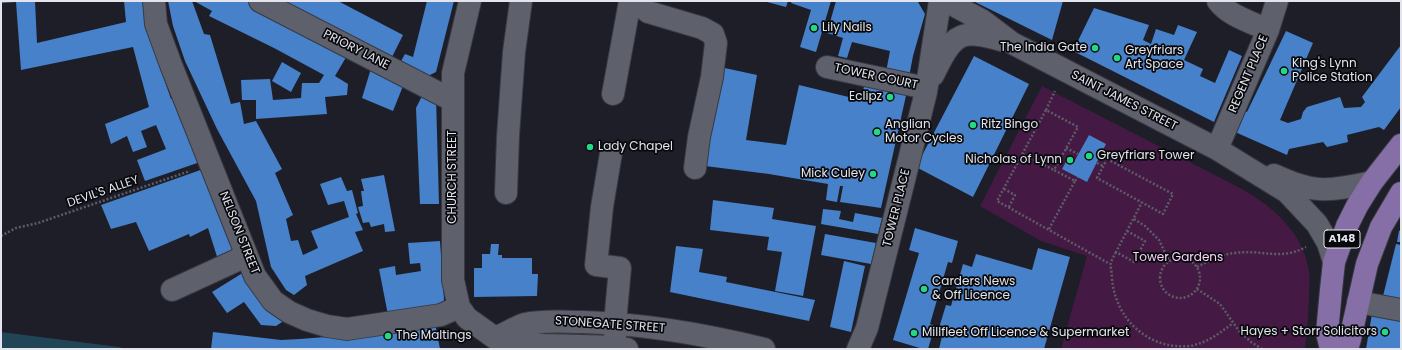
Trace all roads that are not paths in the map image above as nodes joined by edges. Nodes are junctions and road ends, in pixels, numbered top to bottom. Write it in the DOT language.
graph roads {
  1 [pos="154,1"];
  2 [pos="260,1"];
  3 [pos="470,1"];
  4 [pos="521,1"];
  5 [pos="630,1"];
  6 [pos="638,1"];
  7 [pos="940,1"];
  8 [pos="946,1"];
  9 [pos="1218,1"];
  10 [pos="1277,1"];
  11 [pos="1268,30"];
  12 [pos="965,35"];
  13 [pos="1012,43"];
  14 [pos="827,66"];
  15 [pos="926,88"];
  16 [pos="613,94"];
  17 [pos="452,100"];
  18 [pos="1401,145"];
  19 [pos="1217,149"];
  20 [pos="611,153"];
  21 [pos="1236,159"];
  22 [pos="695,168"];
  23 [pos="1372,182"];
  24 [pos="506,193"];
  25 [pos="1401,193"];
  26 [pos="246,256"];
  27 [pos="1334,262"];
  28 [pos="172,290"];
  29 [pos="1358,302"];
  30 [pos="459,307"];
  31 [pos="1401,310"];
  32 [pos="615,323"];
  33 [pos="867,328"];
  34 [pos="494,344"];
  35 [pos="621,348"];
  36 [pos="764,349"];
  37 [pos="858,349"];
  38 [pos="876,349"];
  39 [pos="1331,349"];
  40 [pos="1347,349"];
  1 -- 26 [label="street, NELSON STREET"];
  2 -- 17 [label="street, PRIORY LANE"];
  3 -- 17 [label="street, CHURCH STREET"];
  4 -- 24 [label="street"];
  5 -- 16 [label="street"];
  6 -- 22 [label="street"];
  7 -- 15 [label="street, TOWER PLACE"];
  8 -- 13 [label="street, SAINT JAMES STREET"];
  9 -- 11 [label="street, REGENT PLACE"];
  10 -- 11 [label="street"];
  11 -- 19 [label="street, REGENT PLACE"];
  12 -- 13 [label="street, SAINT JAMES STREET"];
  12 -- 15 [label="street, TOWER PLACE"];
  13 -- 19 [label="street, SAINT JAMES STREET"];
  14 -- 15 [label="street, TOWER COURT"];
  15 -- 33 [label="street, TOWER PLACE"];
  17 -- 30 [label="street, CHURCH STREET"];
  18 -- 23 [label="main road, A148"];
  19 -- 21 [label="street, SAINT JAMES STREET"];
  20 -- 32 [label="street"];
  21 -- 23 [label="street, SAINT JAMES STREET"];
  21 -- 27 [label="street, SAINT JAMES STREET"];
  23 -- 27 [label="main road, A148"];
  25 -- 29 [label="main road, A148"];
  26 -- 28 [label="street"];
  26 -- 30 [label="street, NELSON STREET"];
  27 -- 39 [label="main road, A148"];
  29 -- 31 [label="street"];
  29 -- 40 [label="main road, A148"];
  30 -- 34 [label="street, CHURCH STREET"];
  32 -- 34 [label="street, STONEGATE STREET"];
  32 -- 35 [label="street"];
  32 -- 36 [label="street, STONEGATE STREET"];
  33 -- 37 [label="street, TOWER PLACE"];
  33 -- 38 [label="street"];
  34 -- 35 [label="street, STONEGATE STREET"];
}
